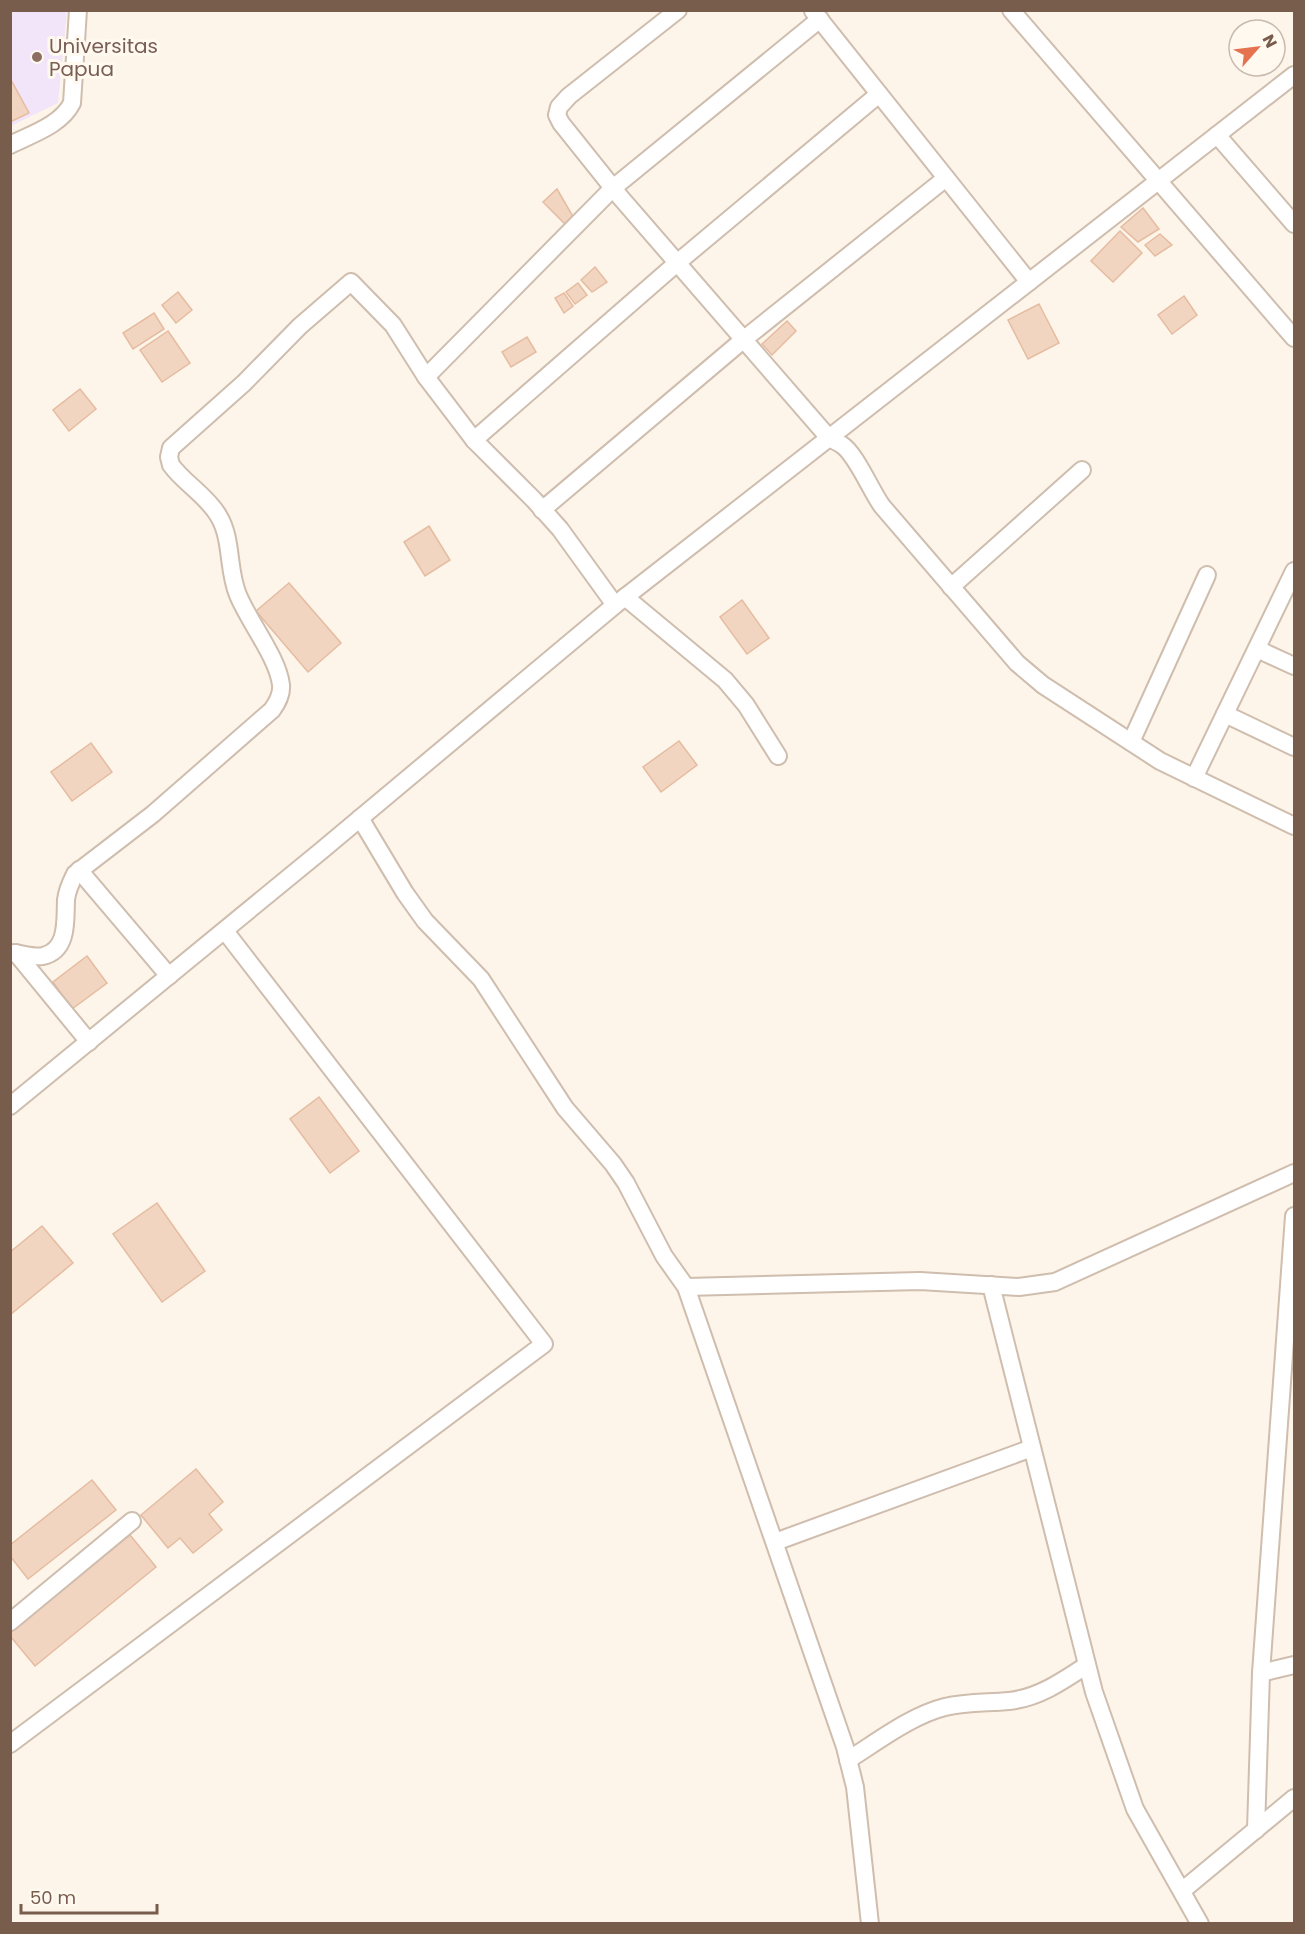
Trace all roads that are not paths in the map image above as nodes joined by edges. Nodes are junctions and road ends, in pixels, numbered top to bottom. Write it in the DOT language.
graph roads {
  1 [pos="78,10"];
  2 [pos="678,10"];
  3 [pos="1011,10"];
  4 [pos="816,15"];
  5 [pos="1294,75"];
  6 [pos="879,94"];
  7 [pos="1218,135"];
  8 [pos="10,145"];
  9 [pos="946,178"];
  10 [pos="1158,182"];
  11 [pos="613,188"];
  12 [pos="1294,224"];
  13 [pos="677,263"];
  14 [pos="1029,282"];
  15 [pos="1294,338"];
  16 [pos="743,340"];
  17 [pos="426,377"];
  18 [pos="829,438"];
  19 [pos="474,440"];
  20 [pos="1082,470"];
  21 [pos="542,510"];
  22 [pos="1208,575"];
  23 [pos="1292,580"];
  24 [pos="951,587"];
  25 [pos="620,601"];
  26 [pos="1257,649"];
  27 [pos="1294,666"];
  28 [pos="1225,714"];
  29 [pos="1131,742"];
  30 [pos="1294,747"];
  31 [pos="778,756"];
  32 [pos="1194,778"];
  33 [pos="360,818"];
  34 [pos="1294,826"];
  35 [pos="79,870"];
  36 [pos="225,931"];
  37 [pos="13,953"];
  38 [pos="169,976"];
  39 [pos="88,1042"];
  40 [pos="10,1106"];
  41 [pos="1294,1173"];
  42 [pos="1294,1216"];
  43 [pos="991,1285"];
  44 [pos="687,1287"];
  45 [pos="1032,1448"];
  46 [pos="132,1521"];
  47 [pos="775,1542"];
  48 [pos="10,1622"];
  49 [pos="1087,1665"];
  50 [pos="1294,1665"];
  51 [pos="1261,1672"];
  52 [pos="10,1744"];
  53 [pos="848,1760"];
  54 [pos="1294,1798"];
  55 [pos="1256,1830"];
  56 [pos="1183,1890"];
  57 [pos="870,1923"];
  58 [pos="1200,1923"];
  1 -- 8 [label="street"];
  2 -- 11 [label="street"];
  3 -- 10 [label="street"];
  4 -- 6 [label="street"];
  4 -- 11 [label="street"];
  5 -- 7 [label="street"];
  6 -- 9 [label="street"];
  6 -- 13 [label="street"];
  7 -- 10 [label="street"];
  7 -- 12 [label="street"];
  9 -- 14 [label="street"];
  9 -- 16 [label="street"];
  10 -- 14 [label="street"];
  10 -- 15 [label="street"];
  11 -- 13 [label="street"];
  11 -- 17 [label="street"];
  13 -- 16 [label="street"];
  13 -- 19 [label="street"];
  14 -- 18 [label="street"];
  16 -- 18 [label="street"];
  16 -- 21 [label="street"];
  17 -- 19 [label="street"];
  17 -- 35 [label="street"];
  18 -- 24 [label="street"];
  18 -- 25 [label="street"];
  19 -- 21 [label="street"];
  20 -- 24 [label="street"];
  21 -- 25 [label="street"];
  22 -- 29 [label="street"];
  23 -- 26 [label="street"];
  24 -- 29 [label="street"];
  25 -- 31 [label="street"];
  25 -- 33 [label="street"];
  26 -- 27 [label="street"];
  26 -- 28 [label="street"];
  28 -- 30 [label="street"];
  28 -- 32 [label="street"];
  29 -- 32 [label="street"];
  32 -- 34 [label="street"];
  33 -- 36 [label="street"];
  33 -- 44 [label="street"];
  35 -- 37 [label="street"];
  35 -- 38 [label="street"];
  36 -- 38 [label="street"];
  36 -- 52 [label="street"];
  37 -- 39 [label="street"];
  38 -- 39 [label="street"];
  39 -- 40 [label="street"];
  41 -- 43 [label="street"];
  42 -- 51 [label="street"];
  43 -- 44 [label="street"];
  43 -- 45 [label="street"];
  44 -- 47 [label="street"];
  45 -- 47 [label="street"];
  45 -- 49 [label="street"];
  46 -- 48 [label="street"];
  47 -- 53 [label="street"];
  49 -- 53 [label="street"];
  49 -- 56 [label="street"];
  50 -- 51 [label="street"];
  51 -- 55 [label="street"];
  53 -- 57 [label="street"];
  54 -- 55 [label="street"];
  55 -- 56 [label="street"];
  56 -- 58 [label="street"];
}
